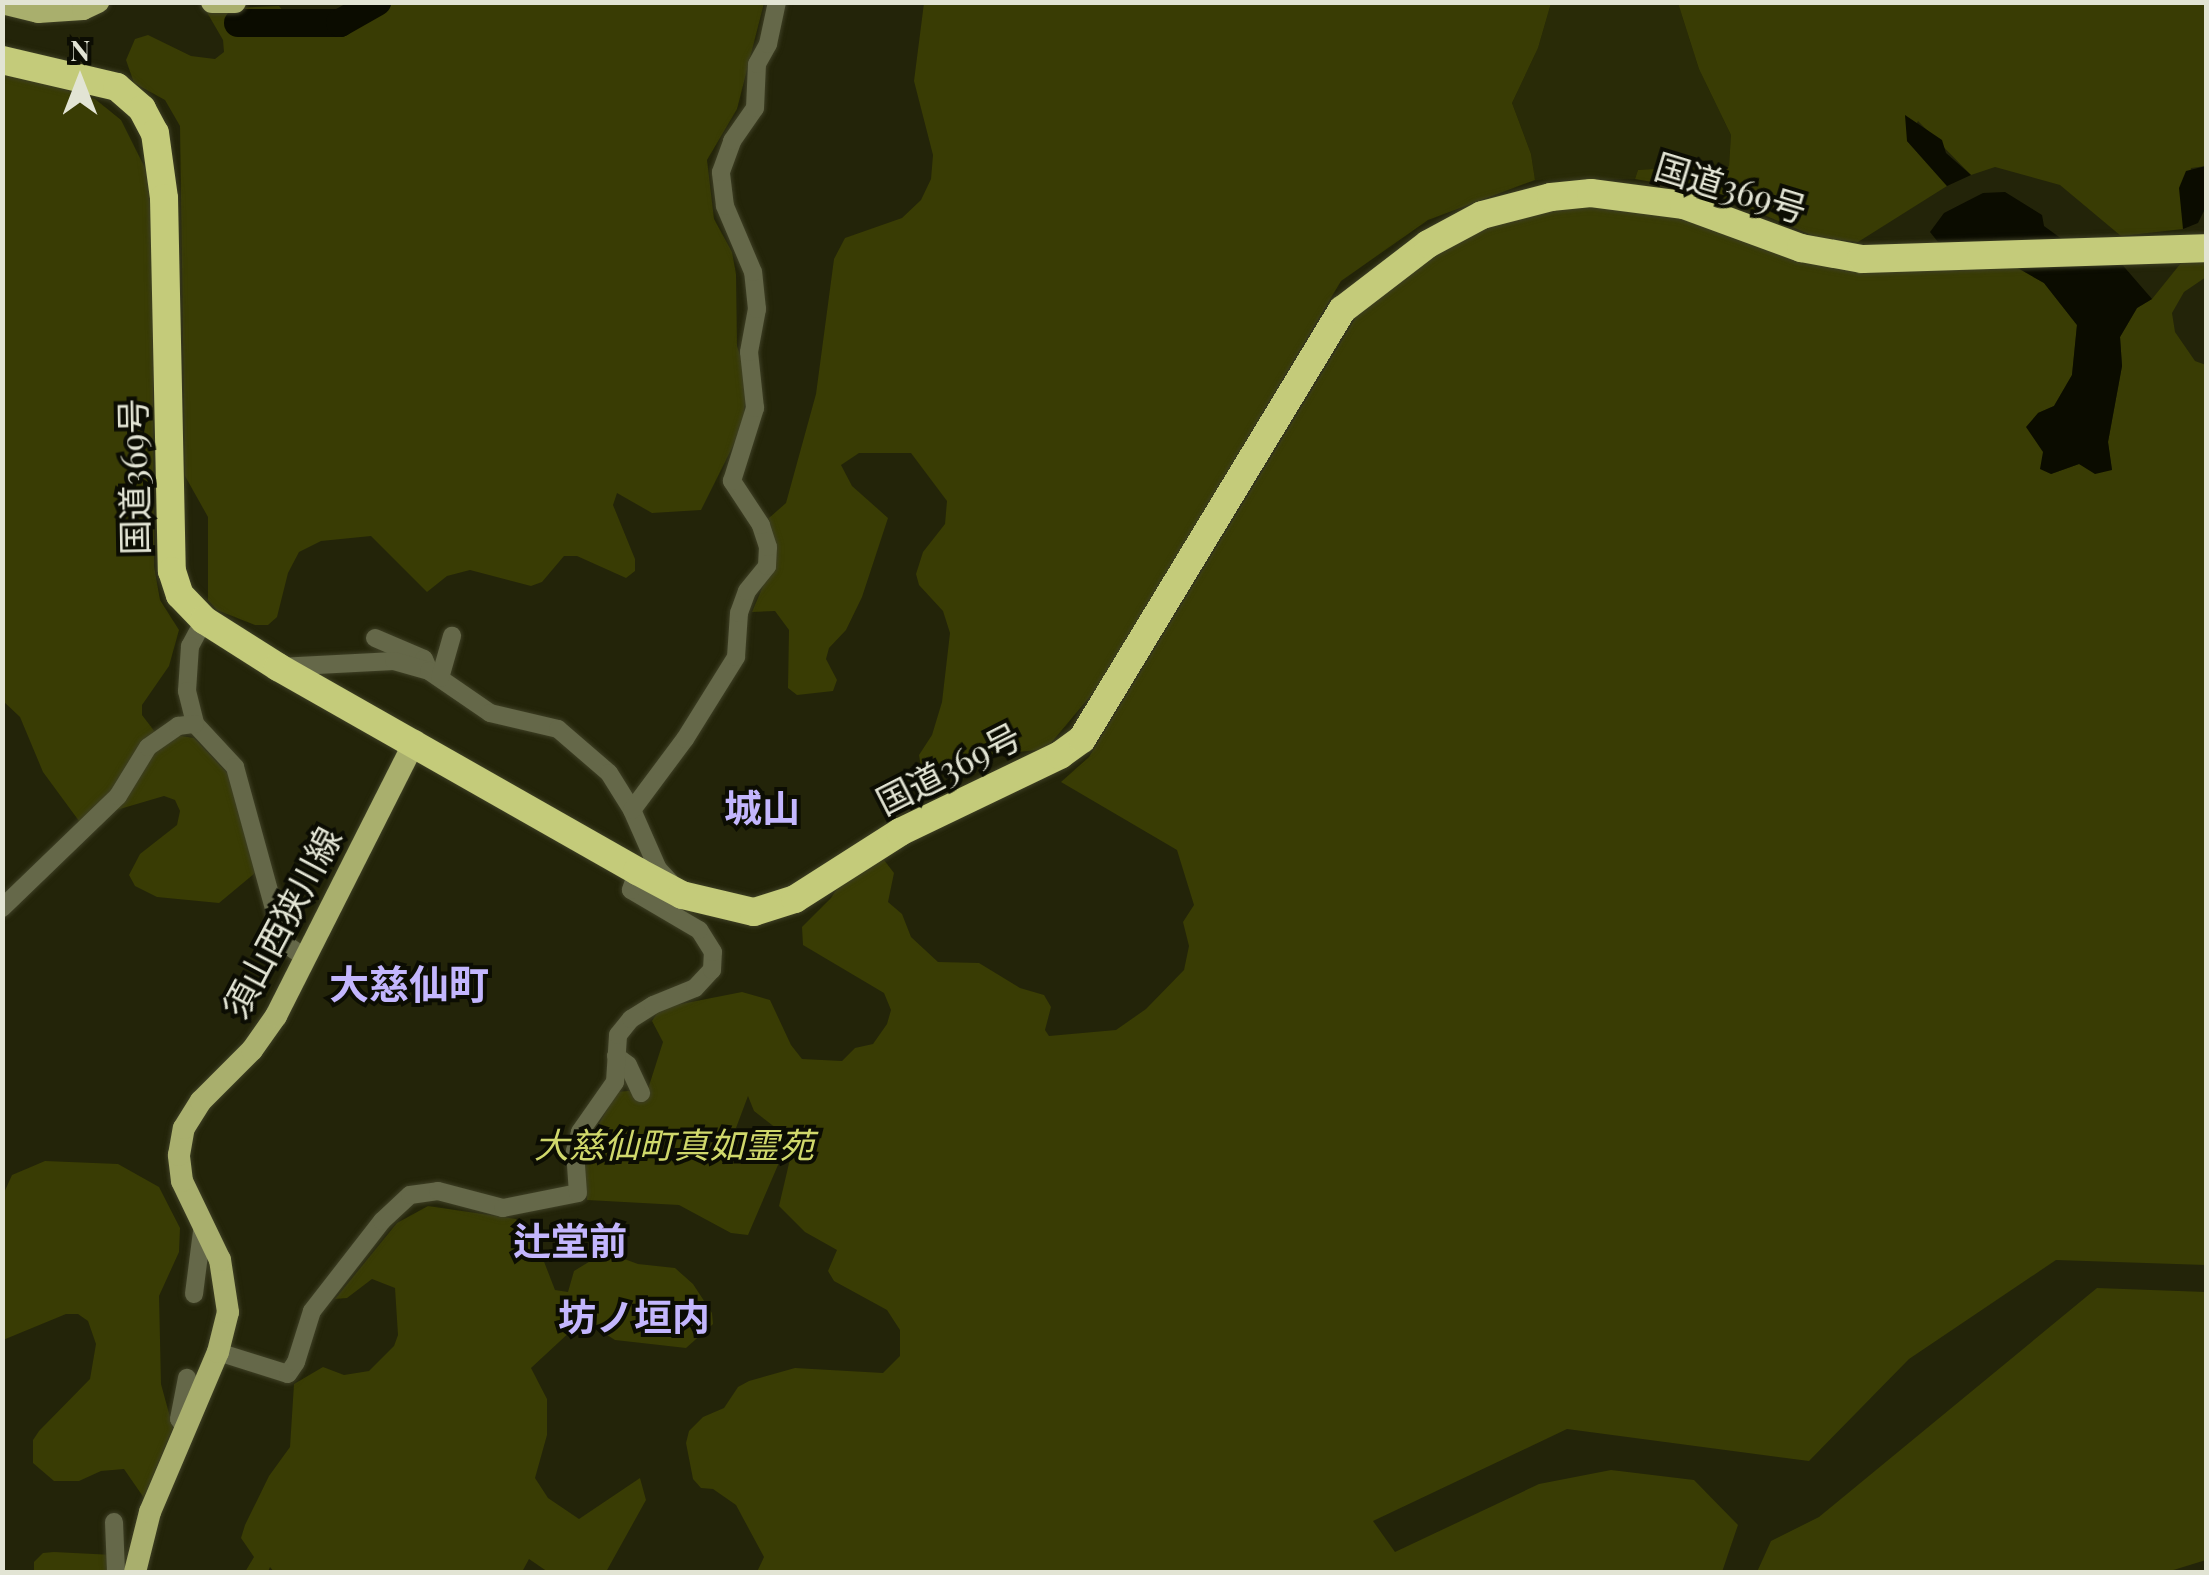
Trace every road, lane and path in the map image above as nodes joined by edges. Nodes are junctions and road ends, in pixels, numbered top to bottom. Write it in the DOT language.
graph roads {
  1 [pos="2,2"];
  2 [pos="98,2"];
  3 [pos="212,2"];
  4 [pos="235,2"];
  5 [pos="777,2"];
  6 [pos="2,60"];
  7 [pos="2206,248"];
  8 [pos="204,620"];
  9 [pos="452,636"];
  10 [pos="376,638"];
  11 [pos="278,666"];
  12 [pos="435,675"];
  13 [pos="195,724"];
  14 [pos="415,742"];
  15 [pos="632,810"];
  16 [pos="637,871"];
  17 [pos="682,895"];
  18 [pos="2,908"];
  19 [pos="304,957"];
  20 [pos="616,1056"];
  21 [pos="640,1093"];
  22 [pos="203,1224"];
  23 [pos="194,1294"];
  24 [pos="218,1352"];
  25 [pos="187,1378"];
  26 [pos="186,1428"];
  27 [pos="114,1522"];
  28 [pos="116,1572"];
  29 [pos="136,1572"];
  1 -- 2 [label="main road"];
  3 -- 4 [label="main road"];
  5 -- 15 [label="street"];
  6 -- 8 [label="highway, 国道369号"];
  7 -- 17 [label="highway, 国道369号"];
  8 -- 11 [label="highway, 国道369号"];
  8 -- 13 [label="street"];
  9 -- 12 [label="street"];
  10 -- 12 [label="street"];
  11 -- 12 [label="street"];
  11 -- 14 [label="highway, 国道369号"];
  12 -- 15 [label="street"];
  13 -- 18 [label="street"];
  13 -- 19 [label="street"];
  14 -- 16 [label="highway, 国道369号"];
  14 -- 19 [label="main road, 須山西狭川線"];
  15 -- 17 [label="street"];
  16 -- 17 [label="highway, 国道369号"];
  16 -- 20 [label="street"];
  19 -- 22 [label="main road, 須山西狭川線"];
  20 -- 21 [label="street"];
  20 -- 24 [label="street"];
  22 -- 23 [label="street"];
  22 -- 24 [label="main road, 須山西狭川線"];
  24 -- 26 [label="main road, 須山西狭川線"];
  25 -- 26 [label="street"];
  26 -- 29 [label="main road, 須山西狭川線"];
  27 -- 28 [label="street"];
}
